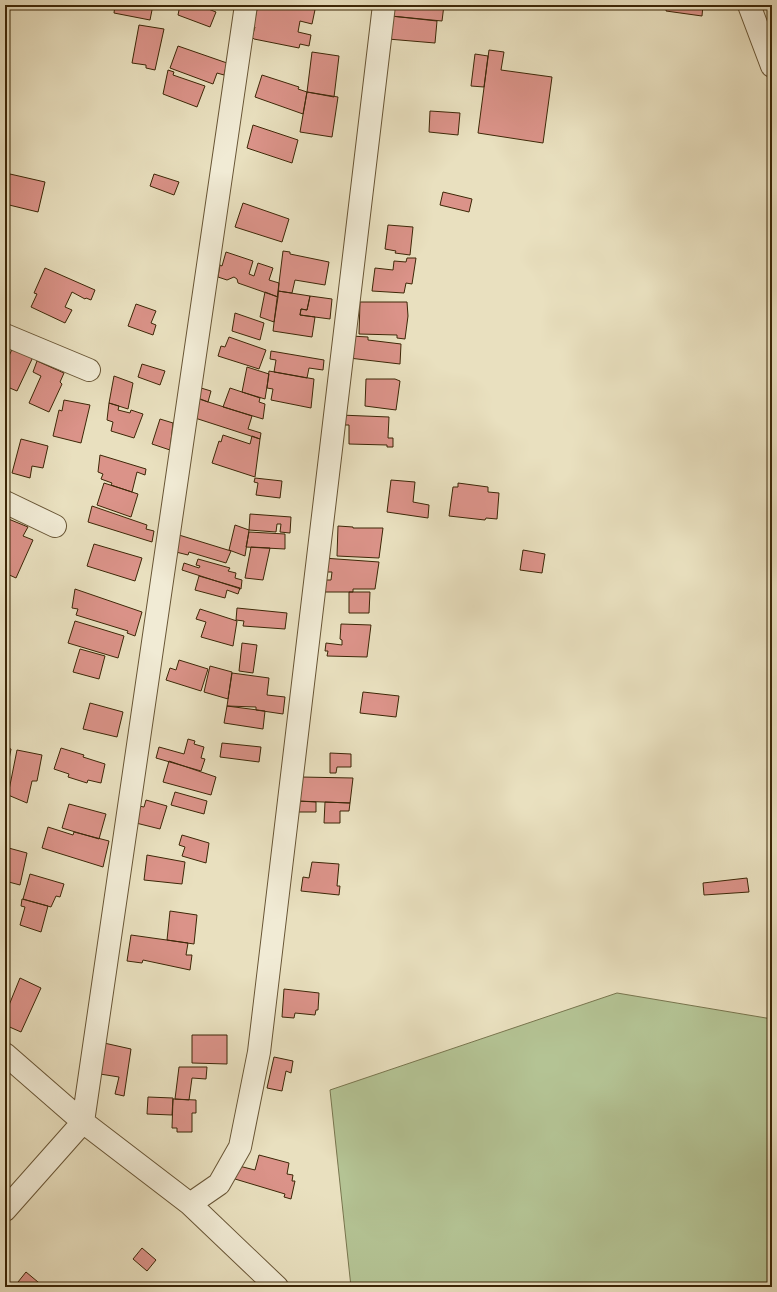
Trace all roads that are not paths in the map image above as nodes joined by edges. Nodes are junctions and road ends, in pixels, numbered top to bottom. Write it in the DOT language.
graph roads {
  1 [pos="246,5"];
  2 [pos="384,5"];
  3 [pos="749,5"];
  4 [pos="772,66"];
  5 [pos="5,335"];
  6 [pos="89,370"];
  7 [pos="5,502"];
  8 [pos="55,526"];
  9 [pos="5,1054"];
  10 [pos="83,1122"];
  11 [pos="190,1204"];
  12 [pos="5,1210"];
  13 [pos="277,1287"];
  1 -- 10 [label="street"];
  2 -- 11 [label="street"];
  3 -- 4 [label="street"];
  5 -- 6 [label="street"];
  7 -- 8 [label="street"];
  9 -- 10 [label="street"];
  10 -- 11 [label="street"];
  10 -- 12 [label="street"];
  11 -- 13 [label="street"];
}
